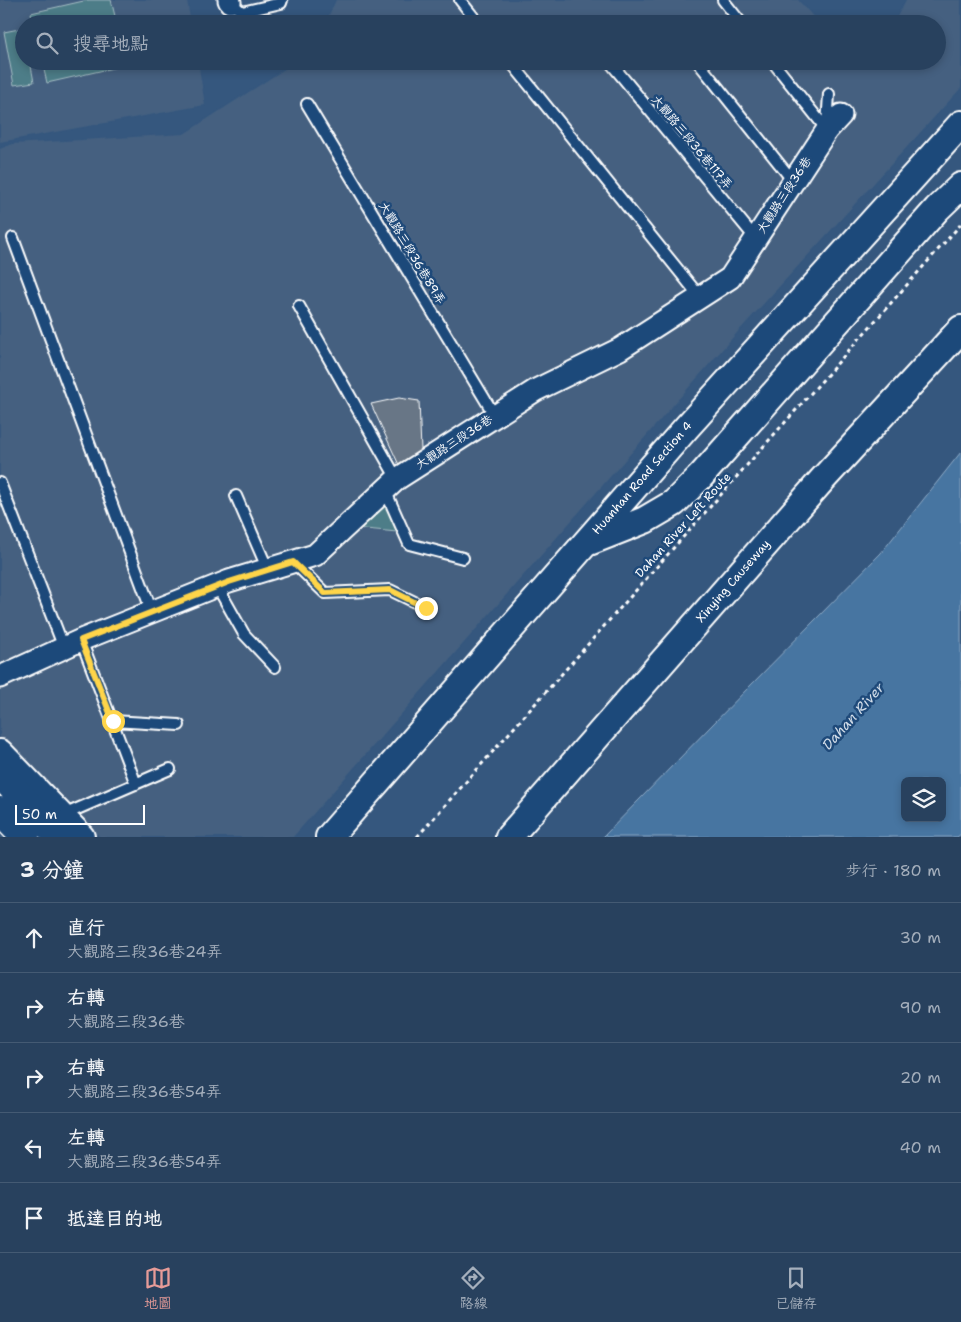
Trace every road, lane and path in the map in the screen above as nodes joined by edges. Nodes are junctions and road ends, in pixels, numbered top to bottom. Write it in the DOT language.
graph roads {
  1 [pos="282,0"];
  2 [pos="460,0"];
  3 [pos="723,0"];
  4 [pos="229,1"];
  5 [pos="472,15"];
  6 [pos="735,15"];
  7 [pos="517,70"];
  8 [pos="616,70"];
  9 [pos="704,70"];
  10 [pos="781,70"];
  11 [pos="829,94"];
  12 [pos="307,104"];
  13 [pos="834,122"];
  14 [pos="961,124"];
  15 [pos="793,181"];
  16 [pos="961,186"];
  17 [pos="961,224"];
  18 [pos="12,238"];
  19 [pos="756,238"];
  20 [pos="700,297"];
  21 [pos="299,306"];
  22 [pos="961,329"];
  23 [pos="495,416"];
  24 [pos="0,483"];
  25 [pos="391,484"];
  26 [pos="236,496"];
  27 [pos="584,544"];
  28 [pos="463,558"];
  29 [pos="293,562"];
  30 [pos="268,570"];
  31 [pos="217,586"];
  32 [pos="426,608"];
  33 [pos="152,612"];
  34 [pos="72,644"];
  35 [pos="275,667"];
  36 [pos="0,677"];
  37 [pos="113,721"];
  38 [pos="179,725"];
  39 [pos="0,753"];
  40 [pos="170,769"];
  41 [pos="0,774"];
  42 [pos="136,784"];
  43 [pos="0,811"];
  44 [pos="60,827"];
  45 [pos="25,837"];
  46 [pos="81,837"];
  47 [pos="329,837"];
  48 [pos="417,837"];
  49 [pos="509,837"];
  1 -- 4 [label="lane"];
  2 -- 5 [label="lane"];
  3 -- 6 [label="lane"];
  7 -- 20 [label="lane"];
  8 -- 19 [label="lane, 大觀路三段36巷117弄"];
  9 -- 15 [label="lane"];
  10 -- 13 [label="lane"];
  11 -- 13 [label="lane"];
  12 -- 23 [label="lane, 大觀路三段36巷89弄"];
  13 -- 15 [label="street, 大觀路三段36巷"];
  14 -- 27 [label="street, Huanhan Road Section 4"];
  15 -- 19 [label="street, 大觀路三段36巷"];
  16 -- 27 [label="street"];
  17 -- 48 [label="path, Dahan River Left Route"];
  18 -- 33 [label="lane"];
  19 -- 20 [label="street, 大觀路三段36巷"];
  20 -- 23 [label="street, 大觀路三段36巷"];
  21 -- 25 [label="lane"];
  22 -- 49 [label="street, Xinying Causeway"];
  23 -- 25 [label="street, 大觀路三段36巷"];
  24 -- 34 [label="lane"];
  25 -- 28 [label="lane"];
  25 -- 29 [label="street, 大觀路三段36巷"];
  26 -- 30 [label="lane"];
  27 -- 47 [label="street, Huanhan Road Section 4"];
  29 -- 30 [label="street, 大觀路三段36巷"];
  29 -- 32 [label="lane"];
  30 -- 31 [label="street, 大觀路三段36巷"];
  31 -- 33 [label="street, 大觀路三段36巷"];
  31 -- 35 [label="lane"];
  33 -- 34 [label="street, 大觀路三段36巷"];
  34 -- 36 [label="street, 大觀路三段36巷"];
  34 -- 37 [label="lane"];
  37 -- 38 [label="lane"];
  37 -- 42 [label="lane"];
  39 -- 44 [label="street"];
  40 -- 42 [label="lane"];
  41 -- 44 [label="main road"];
  42 -- 44 [label="lane"];
  43 -- 45 [label="main road"];
  44 -- 46 [label="street"];
}
